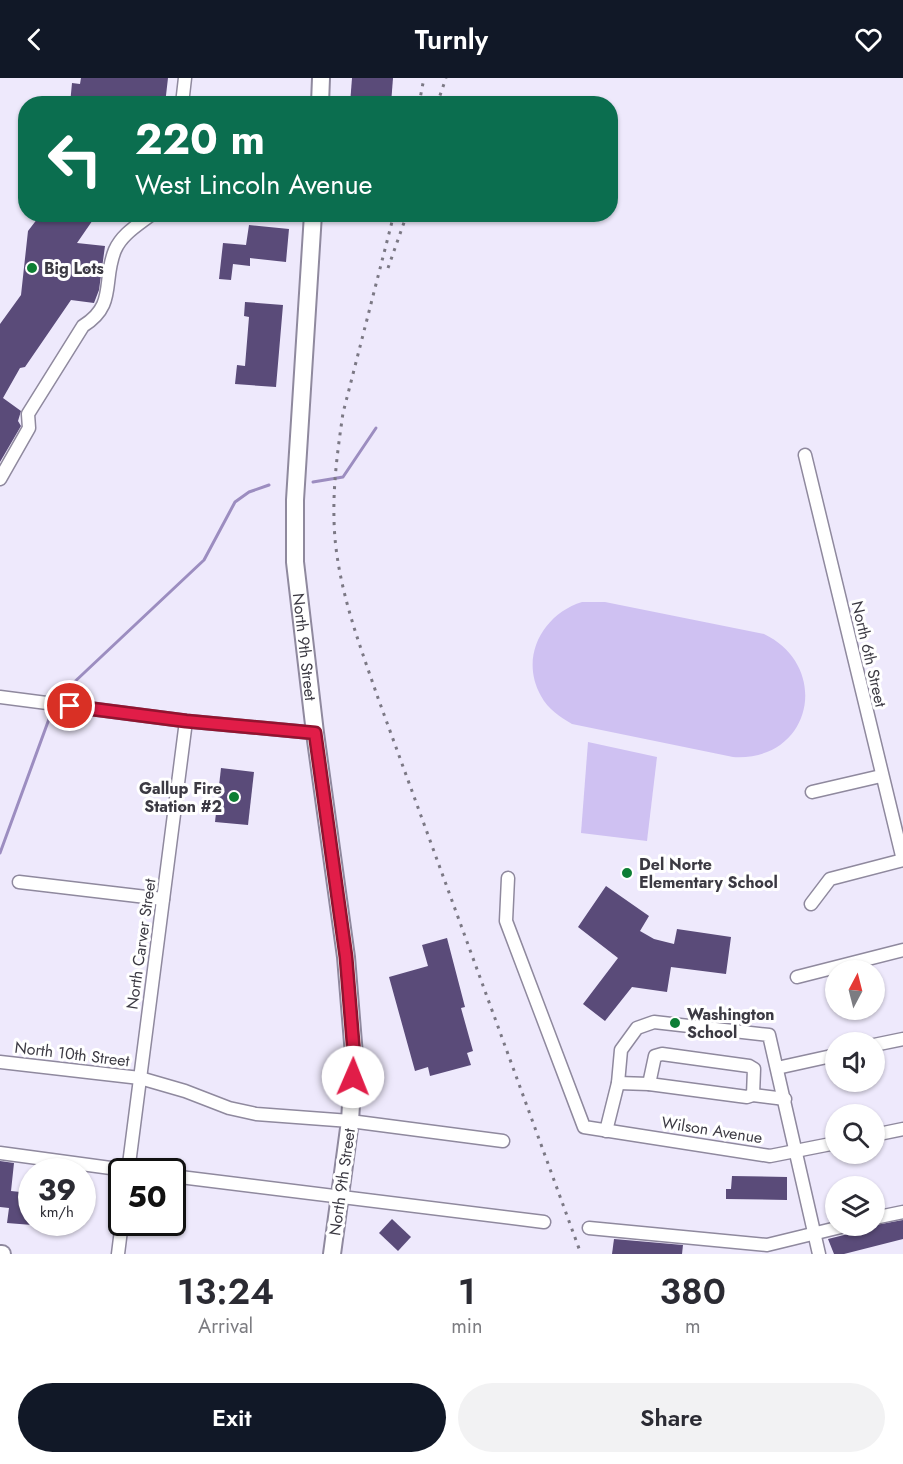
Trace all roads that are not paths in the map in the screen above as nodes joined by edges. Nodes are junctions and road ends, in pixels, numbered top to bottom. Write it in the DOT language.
graph roads {
  1 [pos="185,78"];
  2 [pos="321,78"];
  3 [pos="183,96"];
  4 [pos="320,96"];
  5 [pos="141,222"];
  6 [pos="312,222"];
  7 [pos="805,455"];
  8 [pos="0,479"];
  9 [pos="0,698"];
  10 [pos="186,721"];
  11 [pos="315,733"];
  12 [pos="881,776"];
  13 [pos="812,792"];
  14 [pos="903,860"];
  15 [pos="508,878"];
  16 [pos="19,882"];
  17 [pos="163,898"];
  18 [pos="812,904"];
  19 [pos="903,950"];
  20 [pos="797,976"];
  21 [pos="903,1039"];
  22 [pos="885,1043"];
  23 [pos="825,1057"];
  24 [pos="0,1062"];
  25 [pos="777,1068"];
  26 [pos="140,1078"];
  27 [pos="618,1083"];
  28 [pos="649,1084"];
  29 [pos="753,1095"];
  30 [pos="784,1099"];
  31 [pos="350,1121"];
  32 [pos="903,1129"];
  33 [pos="606,1131"];
  34 [pos="885,1133"];
  35 [pos="503,1141"];
  36 [pos="825,1145"];
  37 [pos="797,1151"];
  38 [pos="0,1153"];
  39 [pos="133,1158"];
  40 [pos="108,1168"];
  41 [pos="186,1178"];
  42 [pos="340,1197"];
  43 [pos="903,1212"];
  44 [pos="885,1216"];
  45 [pos="544,1222"];
  46 [pos="589,1228"];
  47 [pos="825,1231"];
  48 [pos="814,1233"];
  49 [pos="120,1236"];
  50 [pos="118,1254"];
  51 [pos="332,1254"];
  52 [pos="819,1254"];
  1 -- 3 [label="street"];
  2 -- 4 [label="main road"];
  5 -- 8 [label="street"];
  6 -- 11 [label="main road, North 9th Street"];
  7 -- 12 [label="street, North 6th Street"];
  9 -- 10 [label="street"];
  10 -- 11 [label="street"];
  10 -- 17 [label="street, North Carver Street"];
  11 -- 31 [label="main road, North 9th Street"];
  12 -- 13 [label="street"];
  12 -- 14 [label="street, North 6th Street"];
  14 -- 18 [label="street"];
  15 -- 33 [label="street, Wilson Avenue"];
  16 -- 17 [label="street"];
  17 -- 26 [label="street, North Carver Street"];
  19 -- 20 [label="street"];
  21 -- 22 [label="street"];
  23 -- 25 [label="street"];
  24 -- 26 [label="street, North 10th Street"];
  25 -- 27 [label="street"];
  25 -- 30 [label="street"];
  26 -- 31 [label="street, North 10th Street"];
  26 -- 39 [label="street, North Carver Street"];
  27 -- 28 [label="street"];
  27 -- 33 [label="street"];
  28 -- 29 [label="street"];
  28 -- 29 [label="street"];
  29 -- 30 [label="street"];
  30 -- 37 [label="street"];
  31 -- 35 [label="street, North 10th Street"];
  31 -- 42 [label="main road, North 9th Street"];
  32 -- 34 [label="street"];
  33 -- 37 [label="street, Wilson Avenue"];
  36 -- 37 [label="street, Wilson Avenue"];
  37 -- 48 [label="street"];
  38 -- 40 [label="street"];
  41 -- 42 [label="street"];
  42 -- 45 [label="street"];
  42 -- 51 [label="main road, North 9th Street"];
  43 -- 44 [label="street"];
  46 -- 48 [label="street"];
  47 -- 48 [label="street"];
  48 -- 52 [label="street"];
  49 -- 50 [label="street"];
}
